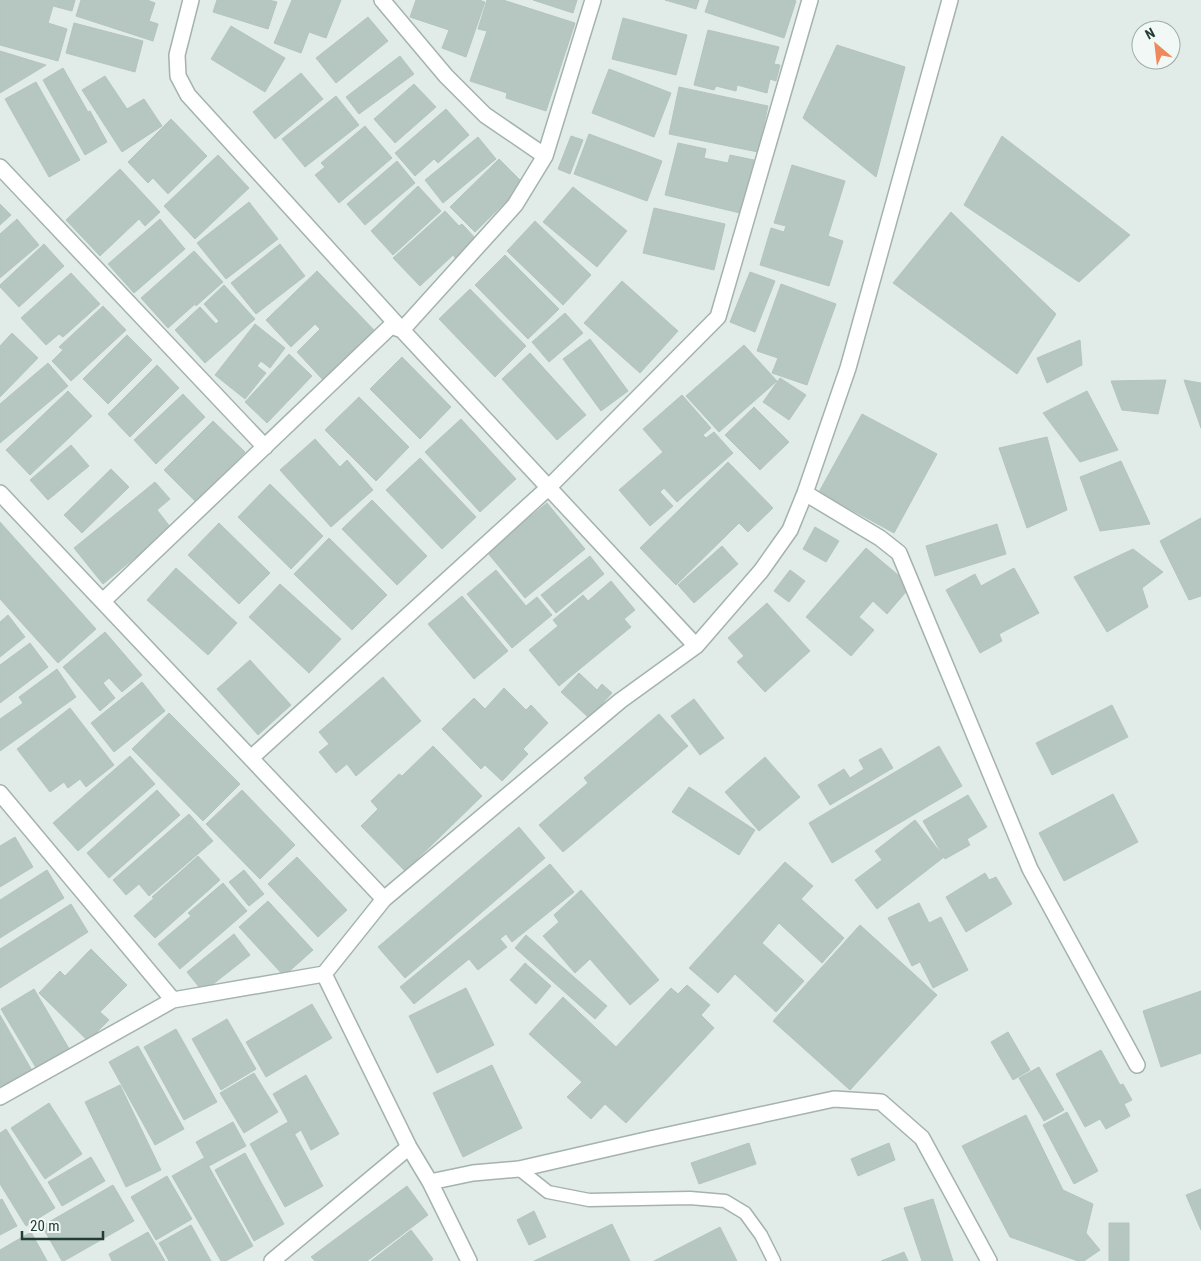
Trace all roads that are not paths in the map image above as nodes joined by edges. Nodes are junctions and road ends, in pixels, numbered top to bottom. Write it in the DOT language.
graph roads {
  1 [pos="191,0"];
  2 [pos="382,0"];
  3 [pos="593,0"];
  4 [pos="810,0"];
  5 [pos="950,0"];
  6 [pos="545,156"];
  7 [pos="0,167"];
  8 [pos="402,330"];
  9 [pos="265,447"];
  10 [pos="548,488"];
  11 [pos="0,493"];
  12 [pos="805,493"];
  13 [pos="102,602"];
  14 [pos="696,646"];
  15 [pos="251,758"];
  16 [pos="0,793"];
  17 [pos="384,899"];
  18 [pos="324,974"];
  19 [pos="173,1000"];
  20 [pos="1137,1065"];
  21 [pos="0,1097"];
  22 [pos="409,1147"];
  23 [pos="519,1169"];
  24 [pos="430,1182"];
  25 [pos="272,1261"];
  26 [pos="469,1261"];
  27 [pos="774,1261"];
  28 [pos="989,1261"];
  1 -- 8 [label="street"];
  2 -- 6 [label="street"];
  3 -- 6 [label="street"];
  4 -- 10 [label="street"];
  5 -- 12 [label="street"];
  6 -- 8 [label="street"];
  7 -- 9 [label="street"];
  8 -- 9 [label="street"];
  8 -- 10 [label="street"];
  9 -- 13 [label="street"];
  10 -- 14 [label="street"];
  10 -- 15 [label="street"];
  11 -- 13 [label="street"];
  12 -- 14 [label="street"];
  12 -- 20 [label="street"];
  13 -- 15 [label="street"];
  14 -- 17 [label="street"];
  15 -- 17 [label="street"];
  16 -- 19 [label="street"];
  17 -- 18 [label="street"];
  18 -- 19 [label="street"];
  18 -- 22 [label="street"];
  19 -- 21 [label="street"];
  22 -- 24 [label="street"];
  22 -- 25 [label="street"];
  23 -- 24 [label="street"];
  23 -- 27 [label="lane"];
  23 -- 28 [label="street"];
  24 -- 26 [label="street"];
}
